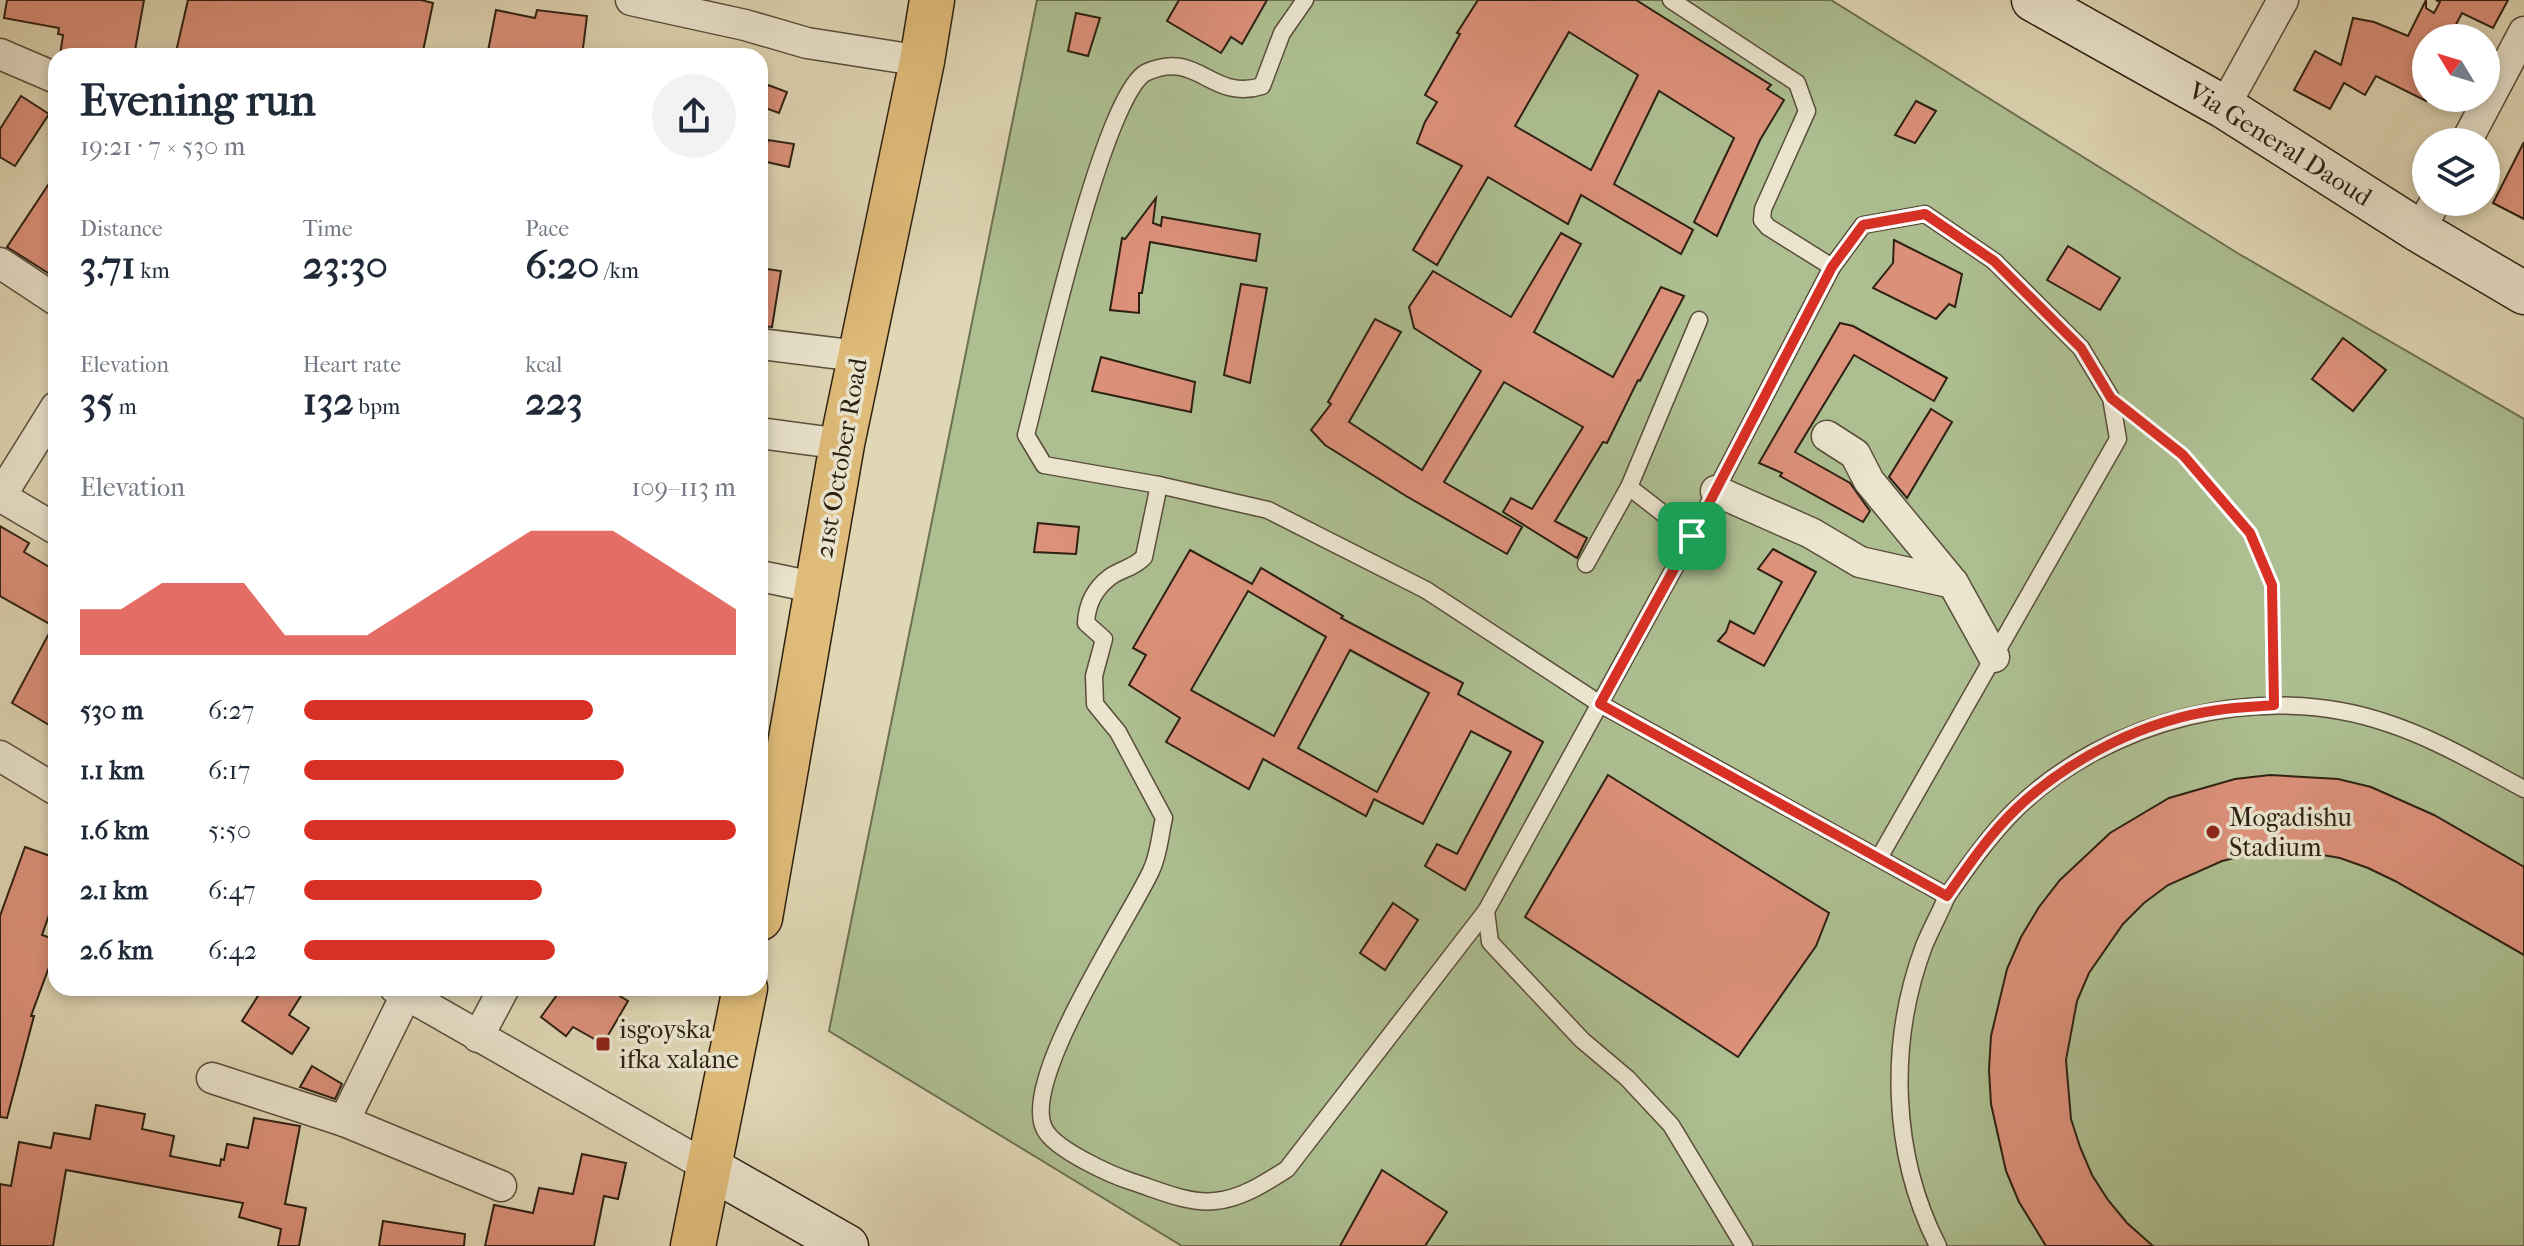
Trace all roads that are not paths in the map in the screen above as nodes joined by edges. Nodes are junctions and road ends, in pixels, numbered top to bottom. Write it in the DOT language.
graph roads {
  1 [pos="631,0"];
  2 [pos="932,0"];
  3 [pos="1305,0"];
  4 [pos="1671,0"];
  5 [pos="2033,0"];
  6 [pos="2283,0"];
  7 [pos="2524,32"];
  8 [pos="0,54"];
  9 [pos="922,61"];
  10 [pos="48,75"];
  11 [pos="2224,107"];
  12 [pos="2473,128"];
  13 [pos="2412,208"];
  14 [pos="2427,216"];
  15 [pos="0,263"];
  16 [pos="1832,267"];
  17 [pos="2524,293"];
  18 [pos="48,295"];
  19 [pos="1699,320"];
  20 [pos="768,345"];
  21 [pos="858,356"];
  22 [pos="48,420"];
  23 [pos="768,434"];
  24 [pos="1827,436"];
  25 [pos="842,444"];
  26 [pos="1159,485"];
  27 [pos="1629,487"];
  28 [pos="1716,491"];
  29 [pos="0,496"];
  30 [pos="48,524"];
  31 [pos="1692,536"];
  32 [pos="1586,564"];
  33 [pos="768,578"];
  34 [pos="1953,583"];
  35 [pos="818,588"];
  36 [pos="1994,657"];
  37 [pos="1600,704"];
  38 [pos="0,758"];
  39 [pos="48,785"];
  40 [pos="2524,789"];
  41 [pos="1879,858"];
  42 [pos="768,870"];
  43 [pos="1947,896"];
  44 [pos="1486,911"];
  45 [pos="398,996"];
  46 [pos="408,996"];
  47 [pos="500,996"];
  48 [pos="743,996"];
  49 [pos="478,1037"];
  50 [pos="212,1078"];
  51 [pos="344,1121"];
  52 [pos="708,1167"];
  53 [pos="501,1186"];
  54 [pos="693,1246"];
  55 [pos="847,1246"];
  56 [pos="1744,1246"];
  57 [pos="1938,1246"];
  1 -- 9 [label="street"];
  2 -- 9 [label="main road, 21st October Road"];
  3 -- 26 [label="lane"];
  4 -- 16 [label="lane"];
  5 -- 11 [label="main road, Via General Daoud"];
  6 -- 11 [label="street"];
  7 -- 12 [label="street"];
  8 -- 10 [label="street"];
  9 -- 21 [label="main road, 21st October Road"];
  11 -- 13 [label="main road, Via General Daoud"];
  14 -- 17 [label="main road, Via General Daoud"];
  15 -- 18 [label="street"];
  16 -- 28 [label="lane"];
  16 -- 36 [label="lane"];
  19 -- 27 [label="lane"];
  20 -- 21 [label="street"];
  21 -- 25 [label="main road, 21st October Road"];
  22 -- 29 [label="street"];
  23 -- 25 [label="street"];
  24 -- 34 [label="street"];
  25 -- 35 [label="main road, 21st October Road"];
  26 -- 37 [label="lane"];
  26 -- 44 [label="lane"];
  27 -- 31 [label="lane"];
  27 -- 32 [label="lane"];
  28 -- 31 [label="lane"];
  28 -- 34 [label="street"];
  29 -- 30 [label="street"];
  31 -- 37 [label="lane"];
  33 -- 35 [label="street"];
  34 -- 36 [label="street"];
  35 -- 42 [label="main road, 21st October Road"];
  36 -- 41 [label="lane"];
  37 -- 41 [label="lane"];
  37 -- 44 [label="lane"];
  38 -- 39 [label="street"];
  40 -- 43 [label="lane"];
  41 -- 43 [label="lane"];
  43 -- 57 [label="lane"];
  44 -- 56 [label="lane"];
  45 -- 51 [label="street"];
  46 -- 49 [label="street"];
  47 -- 49 [label="street"];
  48 -- 52 [label="main road"];
  49 -- 52 [label="street"];
  50 -- 51 [label="street"];
  51 -- 53 [label="street"];
  52 -- 54 [label="main road"];
  52 -- 55 [label="main road"];
}
